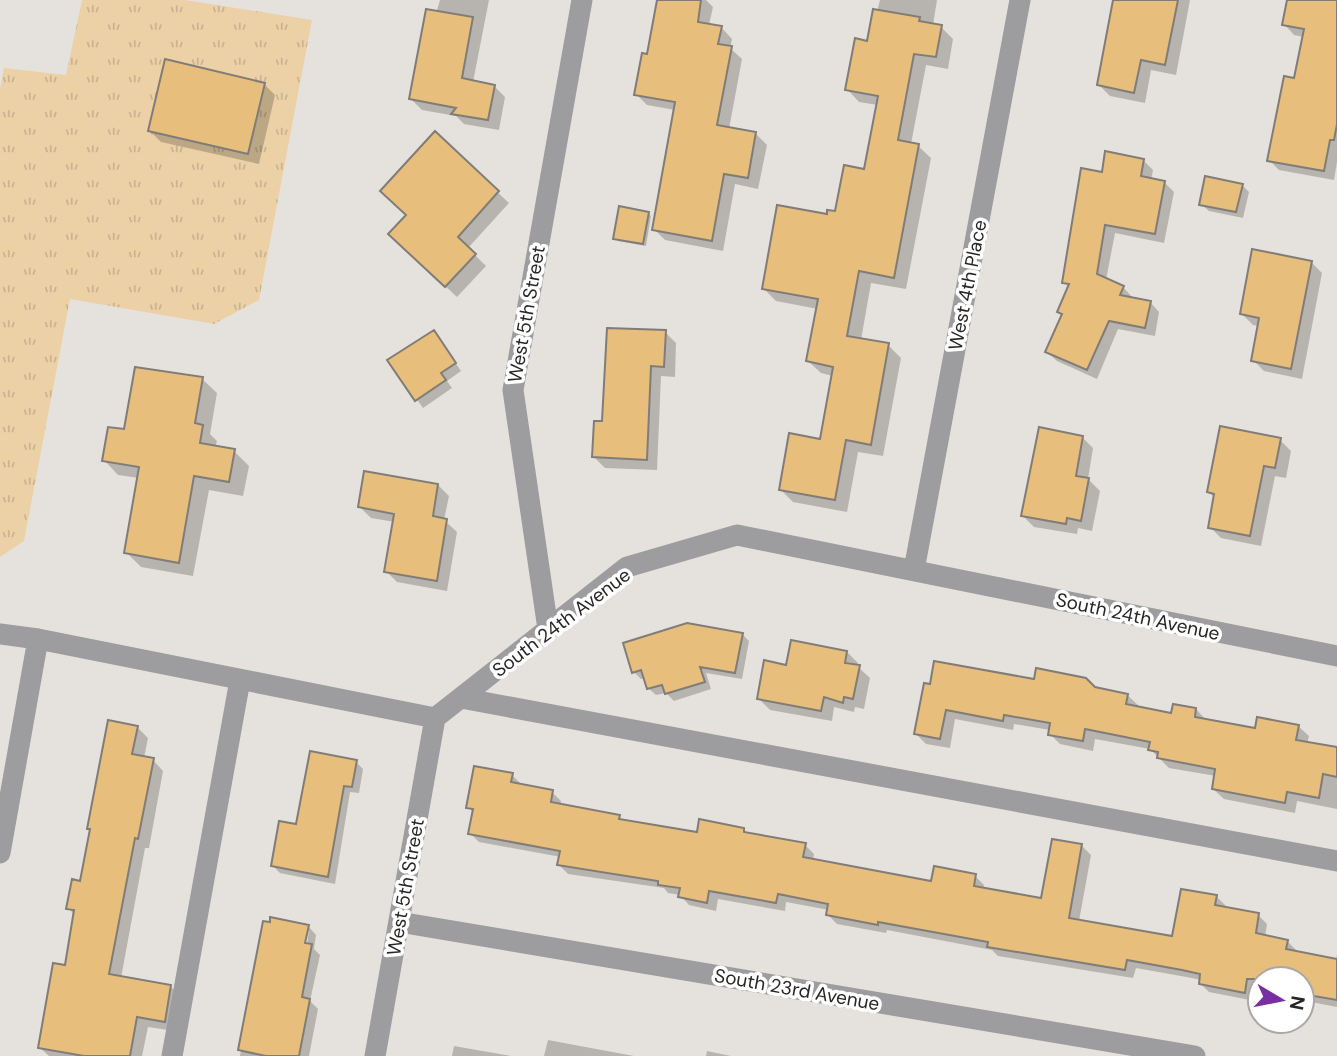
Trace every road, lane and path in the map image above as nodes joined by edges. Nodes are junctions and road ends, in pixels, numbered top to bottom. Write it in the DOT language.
graph roads {
  1 [pos="582,0"];
  2 [pos="1020,0"];
  3 [pos="914,570"];
  4 [pos="548,629"];
  5 [pos="0,634"];
  6 [pos="38,639"];
  7 [pos="1336,651"];
  8 [pos="240,680"];
  9 [pos="461,698"];
  10 [pos="435,719"];
  11 [pos="0,853"];
  12 [pos="1337,861"];
  13 [pos="399,922"];
  14 [pos="172,1056"];
  15 [pos="375,1056"];
  16 [pos="1195,1056"];
  1 -- 4 [label="street, West 5th Street"];
  2 -- 3 [label="street, West 4th Place"];
  3 -- 4 [label="street, South 24th Avenue"];
  3 -- 7 [label="street, South 24th Avenue"];
  4 -- 9 [label="street, South 24th Avenue"];
  5 -- 6 [label="street"];
  6 -- 8 [label="street"];
  6 -- 11 [label="street"];
  8 -- 10 [label="street"];
  8 -- 14 [label="street"];
  9 -- 10 [label="street, South 24th Avenue"];
  9 -- 12 [label="street"];
  10 -- 13 [label="street, West 5th Street"];
  13 -- 15 [label="street, West 5th Street"];
  13 -- 16 [label="street, South 23rd Avenue"];
}
